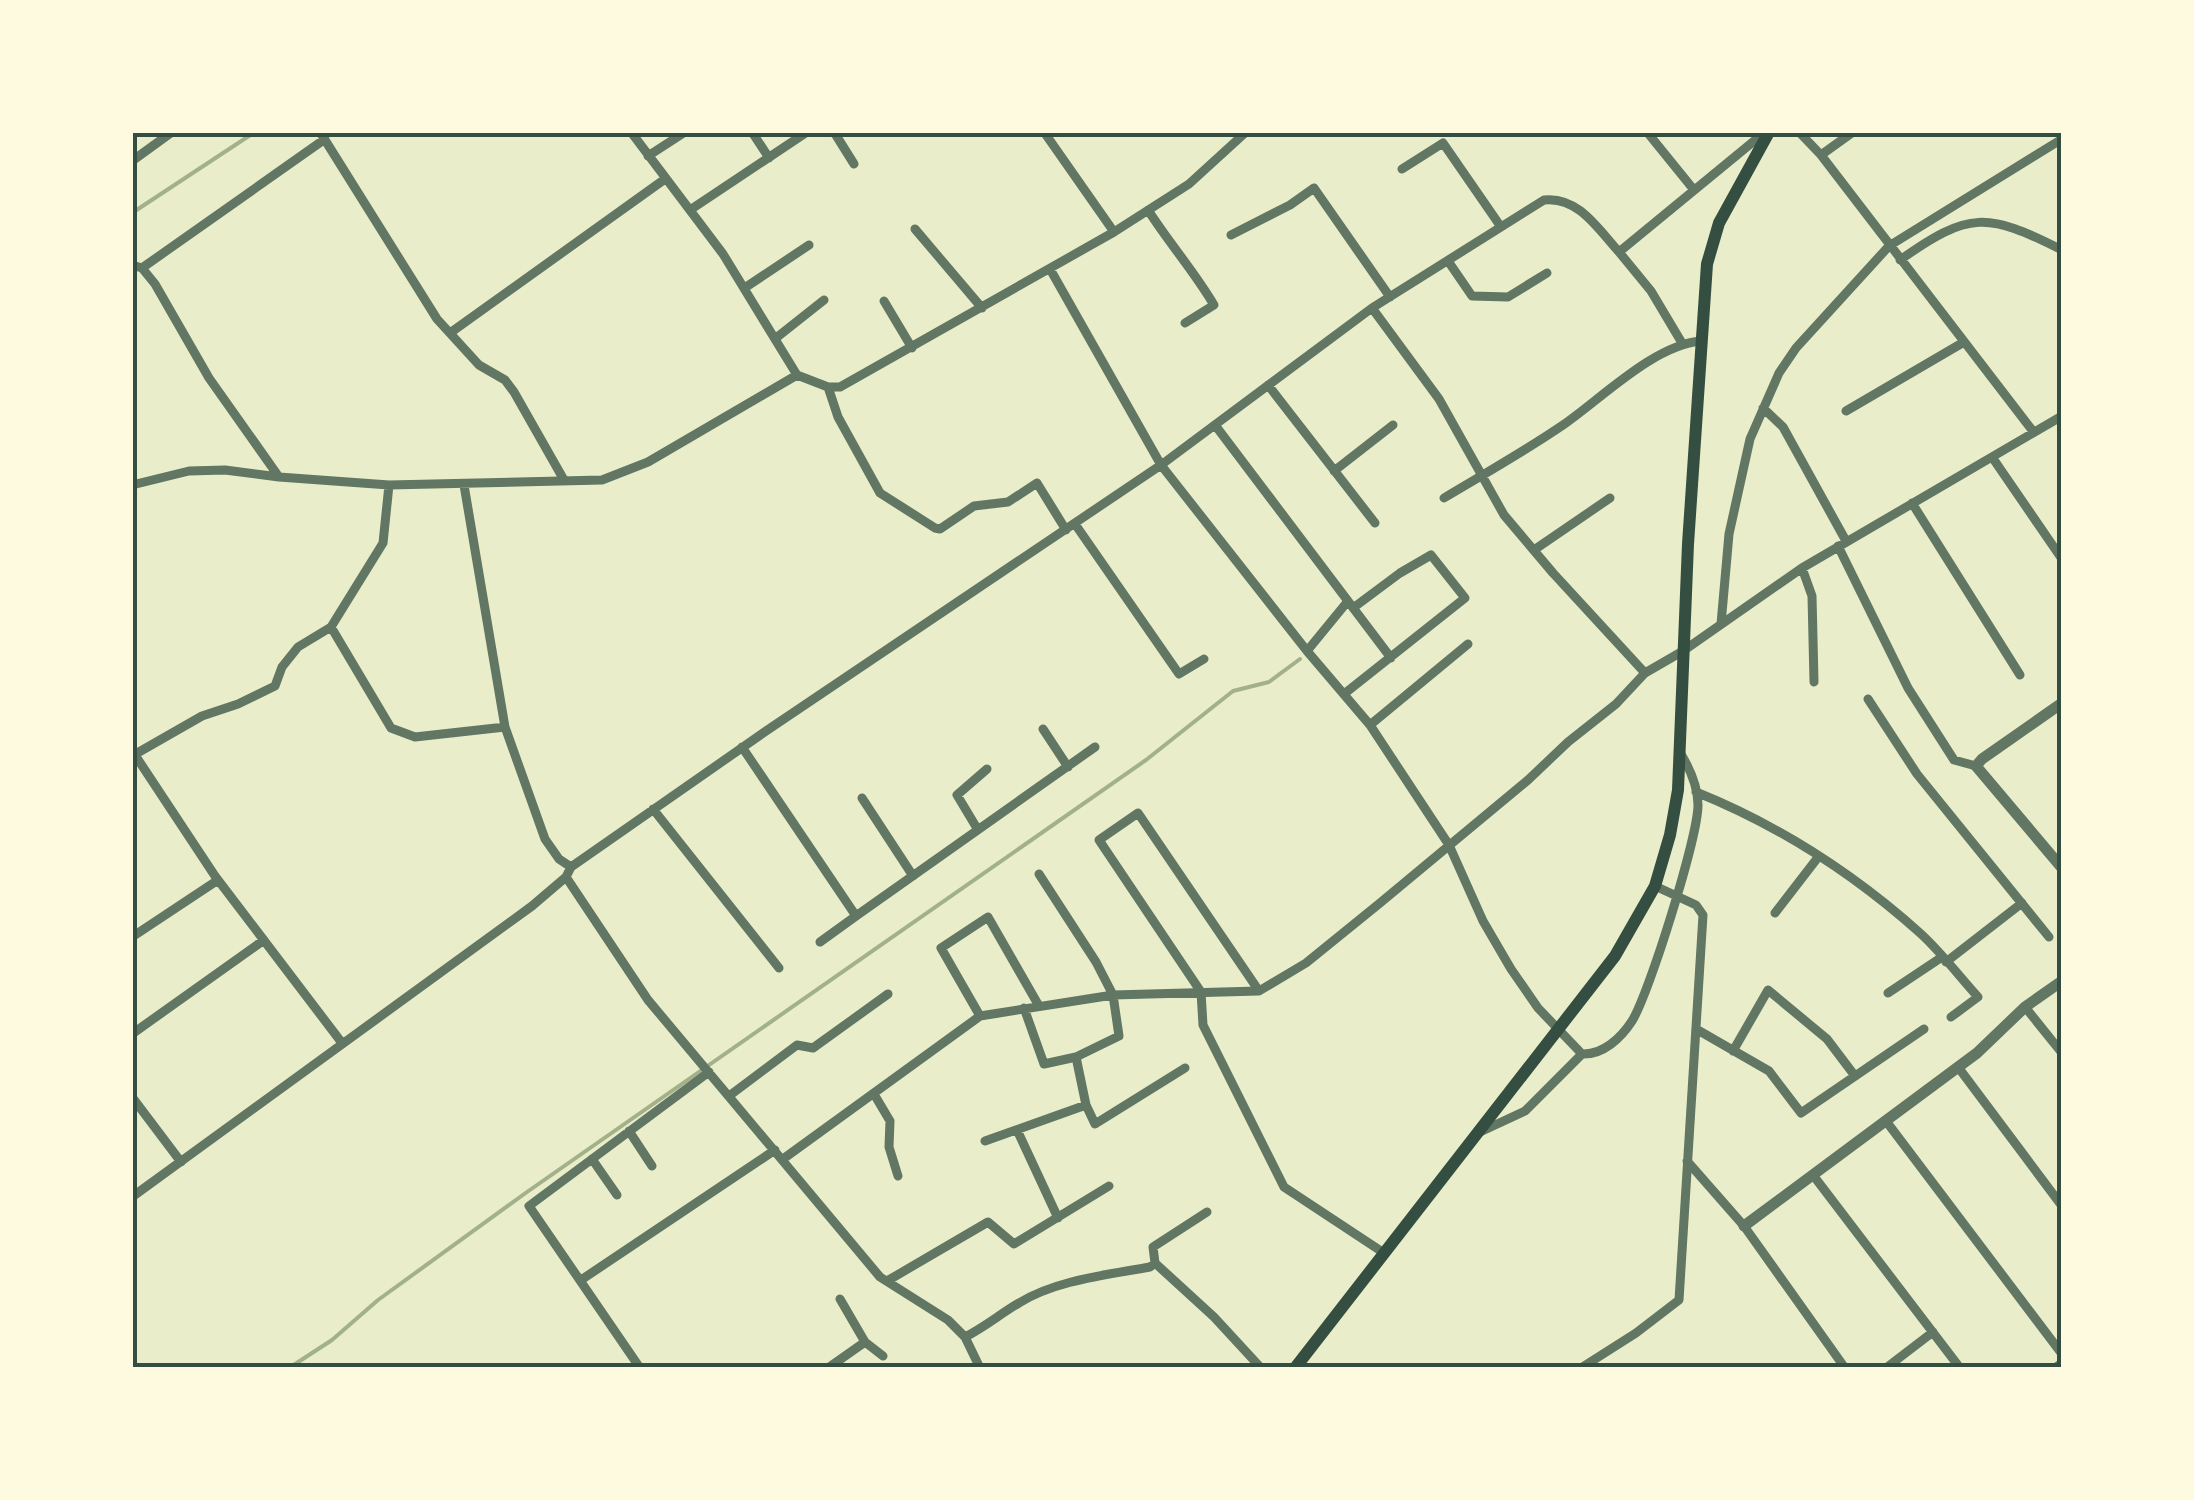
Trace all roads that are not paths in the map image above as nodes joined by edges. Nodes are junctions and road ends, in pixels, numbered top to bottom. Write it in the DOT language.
graph roads {
  1 [pos="172,132"];
  2 [pos="631,132"];
  3 [pos="685,132"];
  4 [pos="752,132"];
  5 [pos="807,132"];
  6 [pos="834,132"];
  7 [pos="1044,132"];
  8 [pos="1246,132"];
  9 [pos="1648,132"];
  10 [pos="1767,132"];
  11 [pos="1800,132"];
  12 [pos="1853,132"];
  13 [pos="323,136"];
  14 [pos="2062,139"];
  15 [pos="1821,155"];
  16 [pos="648,156"];
  17 [pos="769,158"];
  18 [pos="132,161"];
  19 [pos="854,164"];
  20 [pos="1402,169"];
  21 [pos="666,179"];
  22 [pos="1694,190"];
  23 [pos="690,210"];
  24 [pos="1148,210"];
  25 [pos="1502,227"];
  26 [pos="915,229"];
  27 [pos="1114,232"];
  28 [pos="1231,235"];
  29 [pos="809,245"];
  30 [pos="1889,246"];
  31 [pos="2062,250"];
  32 [pos="1619,252"];
  33 [pos="1900,260"];
  34 [pos="1448,261"];
  35 [pos="137,267"];
  36 [pos="1050,268"];
  37 [pos="1547,274"];
  38 [pos="746,288"];
  39 [pos="1390,297"];
  40 [pos="824,300"];
  41 [pos="884,301"];
  42 [pos="982,308"];
  43 [pos="1372,308"];
  44 [pos="1185,323"];
  45 [pos="450,333"];
  46 [pos="776,338"];
  47 [pos="1701,342"];
  48 [pos="1964,342"];
  49 [pos="1682,343"];
  50 [pos="912,348"];
  51 [pos="798,375"];
  52 [pos="1268,386"];
  53 [pos="828,387"];
  54 [pos="1763,408"];
  55 [pos="1846,411"];
  56 [pos="2062,416"];
  57 [pos="1393,424"];
  58 [pos="1214,425"];
  59 [pos="2032,430"];
  60 [pos="1992,457"];
  61 [pos="1162,465"];
  62 [pos="1334,471"];
  63 [pos="1481,476"];
  64 [pos="279,477"];
  65 [pos="564,480"];
  66 [pos="132,485"];
  67 [pos="389,485"];
  68 [pos="464,486"];
  69 [pos="1444,498"];
  70 [pos="1610,498"];
  71 [pos="1912,503"];
  72 [pos="1374,523"];
  73 [pos="1070,527"];
  74 [pos="1842,544"];
  75 [pos="1534,550"];
  76 [pos="2062,558"];
  77 [pos="1802,568"];
  78 [pos="1351,604"];
  79 [pos="1721,624"];
  80 [pos="331,627"];
  81 [pos="1468,644"];
  82 [pos="1307,651"];
  83 [pos="1683,651"];
  84 [pos="1391,658"];
  85 [pos="1204,659"];
  86 [pos="1646,673"];
  87 [pos="2020,675"];
  88 [pos="1814,682"];
  89 [pos="1344,694"];
  90 [pos="1868,699"];
  91 [pos="2060,706"];
  92 [pos="1370,725"];
  93 [pos="505,727"];
  94 [pos="1043,729"];
  95 [pos="742,747"];
  96 [pos="1094,747"];
  97 [pos="1679,752"];
  98 [pos="134,756"];
  99 [pos="1976,766"];
  100 [pos="1068,767"];
  101 [pos="987,768"];
  102 [pos="1696,792"];
  103 [pos="862,798"];
  104 [pos="653,809"];
  105 [pos="978,830"];
  106 [pos="1450,845"];
  107 [pos="1819,856"];
  108 [pos="2062,868"];
  109 [pos="569,872"];
  110 [pos="1039,874"];
  111 [pos="914,876"];
  112 [pos="218,880"];
  113 [pos="1655,886"];
  114 [pos="1676,897"];
  115 [pos="2022,903"];
  116 [pos="1774,912"];
  117 [pos="856,916"];
  118 [pos="2049,937"];
  119 [pos="132,938"];
  120 [pos="264,940"];
  121 [pos="820,942"];
  122 [pos="1944,959"];
  123 [pos="779,968"];
  124 [pos="2062,982"];
  125 [pos="1259,990"];
  126 [pos="1201,992"];
  127 [pos="1888,993"];
  128 [pos="888,994"];
  129 [pos="1113,995"];
  130 [pos="1039,1006"];
  131 [pos="2026,1007"];
  132 [pos="1024,1008"];
  133 [pos="980,1016"];
  134 [pos="1951,1017"];
  135 [pos="1924,1029"];
  136 [pos="1557,1030"];
  137 [pos="1696,1030"];
  138 [pos="132,1034"];
  139 [pos="342,1043"];
  140 [pos="1733,1050"];
  141 [pos="2062,1053"];
  142 [pos="1582,1054"];
  143 [pos="1076,1057"];
  144 [pos="1958,1067"];
  145 [pos="1185,1068"];
  146 [pos="707,1069"];
  147 [pos="1855,1076"];
  148 [pos="874,1094"];
  149 [pos="729,1096"];
  150 [pos="132,1098"];
  151 [pos="1086,1105"];
  152 [pos="1886,1121"];
  153 [pos="1017,1130"];
  154 [pos="629,1131"];
  155 [pos="1477,1134"];
  156 [pos="985,1141"];
  157 [pos="775,1150"];
  158 [pos="592,1158"];
  159 [pos="782,1159"];
  160 [pos="1687,1161"];
  161 [pos="180,1162"];
  162 [pos="652,1166"];
  163 [pos="1813,1175"];
  164 [pos="898,1176"];
  165 [pos="1109,1186"];
  166 [pos="617,1195"];
  167 [pos="132,1197"];
  168 [pos="2062,1206"];
  169 [pos="1207,1212"];
  170 [pos="1058,1218"];
  171 [pos="1744,1226"];
  172 [pos="1384,1254"];
  173 [pos="1155,1263"];
  174 [pos="580,1280"];
  175 [pos="887,1281"];
  176 [pos="840,1299"];
  177 [pos="1932,1332"];
  178 [pos="965,1337"];
  179 [pos="866,1342"];
  180 [pos="2062,1354"];
  181 [pos="883,1356"];
  182 [pos="2062,1362"];
  183 [pos="640,1368"];
  184 [pos="828,1368"];
  185 [pos="980,1368"];
  186 [pos="1261,1368"];
  187 [pos="1295,1368"];
  188 [pos="1581,1368"];
  189 [pos="1845,1368"];
  190 [pos="1886,1368"];
  191 [pos="1960,1368"];
  192 [pos="2055,1368"];
  1 -- 18 [label="street"];
  2 -- 16 [label="street"];
  3 -- 16 [label="street"];
  4 -- 17 [label="street"];
  5 -- 17 [label="street"];
  6 -- 19 [label="street"];
  7 -- 27 [label="street"];
  8 -- 24 [label="street"];
  9 -- 22 [label="street"];
  10 -- 22 [label="street"];
  10 -- 47 [label="main road"];
  11 -- 15 [label="street"];
  12 -- 15 [label="street"];
  13 -- 35 [label="street"];
  13 -- 45 [label="street"];
  14 -- 30 [label="street"];
  15 -- 30 [label="street"];
  16 -- 21 [label="street"];
  17 -- 23 [label="street"];
  20 -- 25 [label="street"];
  21 -- 23 [label="street"];
  21 -- 45 [label="street"];
  22 -- 32 [label="street"];
  23 -- 38 [label="street"];
  24 -- 27 [label="street"];
  24 -- 44 [label="street"];
  25 -- 32 [label="street"];
  25 -- 34 [label="street"];
  26 -- 42 [label="street"];
  27 -- 36 [label="street"];
  28 -- 39 [label="street"];
  29 -- 38 [label="street"];
  30 -- 33 [label="street"];
  30 -- 54 [label="street"];
  31 -- 33 [label="street"];
  32 -- 49 [label="street"];
  33 -- 48 [label="street"];
  34 -- 37 [label="street"];
  34 -- 39 [label="street"];
  35 -- 64 [label="street"];
  36 -- 42 [label="street"];
  36 -- 61 [label="street"];
  38 -- 46 [label="street"];
  39 -- 43 [label="street"];
  40 -- 46 [label="street"];
  41 -- 50 [label="street"];
  42 -- 50 [label="street"];
  43 -- 52 [label="street"];
  43 -- 63 [label="street"];
  45 -- 65 [label="street"];
  46 -- 51 [label="street"];
  47 -- 49 [label="street"];
  47 -- 83 [label="main road"];
  48 -- 55 [label="street"];
  48 -- 59 [label="street"];
  49 -- 63 [label="street"];
  50 -- 53 [label="street"];
  51 -- 53 [label="street"];
  51 -- 65 [label="street"];
  52 -- 58 [label="street"];
  52 -- 62 [label="street"];
  53 -- 73 [label="street"];
  54 -- 74 [label="street"];
  54 -- 79 [label="street"];
  56 -- 59 [label="street"];
  57 -- 62 [label="street"];
  58 -- 61 [label="street"];
  58 -- 78 [label="street"];
  59 -- 60 [label="street"];
  60 -- 71 [label="street"];
  60 -- 76 [label="street"];
  61 -- 73 [label="street"];
  61 -- 82 [label="street"];
  62 -- 72 [label="street"];
  63 -- 69 [label="street"];
  63 -- 75 [label="street"];
  64 -- 66 [label="street"];
  64 -- 67 [label="street"];
  65 -- 68 [label="street"];
  67 -- 68 [label="street"];
  67 -- 80 [label="street"];
  68 -- 93 [label="street"];
  70 -- 75 [label="street"];
  71 -- 74 [label="street"];
  71 -- 87 [label="street"];
  73 -- 85 [label="street"];
  73 -- 95 [label="street"];
  74 -- 77 [label="street"];
  74 -- 99 [label="street"];
  75 -- 86 [label="street"];
  77 -- 79 [label="street"];
  77 -- 88 [label="street"];
  78 -- 82 [label="street"];
  78 -- 84 [label="street"];
  78 -- 84 [label="street"];
  79 -- 83 [label="street"];
  80 -- 93 [label="street"];
  80 -- 98 [label="street"];
  81 -- 92 [label="street"];
  82 -- 89 [label="street"];
  83 -- 86 [label="street"];
  83 -- 97 [label="main road"];
  84 -- 89 [label="street"];
  86 -- 106 [label="street"];
  89 -- 92 [label="street"];
  90 -- 115 [label="street"];
  91 -- 99 [label="street"];
  92 -- 106 [label="street"];
  93 -- 109 [label="street"];
  94 -- 100 [label="street"];
  95 -- 104 [label="street"];
  95 -- 117 [label="street"];
  96 -- 100 [label="street"];
  97 -- 102 [label="street"];
  97 -- 113 [label="main road"];
  98 -- 112 [label="street"];
  99 -- 108 [label="street"];
  100 -- 105 [label="street"];
  101 -- 105 [label="street"];
  102 -- 107 [label="street"];
  102 -- 114 [label="street"];
  103 -- 111 [label="street"];
  104 -- 109 [label="street"];
  104 -- 123 [label="street"];
  105 -- 111 [label="street"];
  106 -- 125 [label="street"];
  106 -- 136 [label="street"];
  107 -- 116 [label="street"];
  107 -- 122 [label="street"];
  109 -- 139 [label="street"];
  109 -- 146 [label="street"];
  110 -- 129 [label="street"];
  111 -- 117 [label="street"];
  112 -- 119 [label="street"];
  112 -- 120 [label="street"];
  113 -- 114 [label="street"];
  113 -- 136 [label="main road"];
  114 -- 137 [label="street"];
  114 -- 142 [label="street"];
  115 -- 118 [label="street"];
  115 -- 122 [label="street"];
  117 -- 121 [label="street"];
  120 -- 138 [label="street"];
  120 -- 139 [label="street"];
  122 -- 127 [label="street"];
  122 -- 134 [label="street"];
  124 -- 131 [label="street"];
  125 -- 126 [label="street"];
  125 -- 126 [label="street"];
  126 -- 129 [label="street"];
  126 -- 172 [label="street"];
  128 -- 149 [label="street"];
  129 -- 130 [label="street"];
  129 -- 143 [label="street"];
  130 -- 132 [label="street"];
  130 -- 133 [label="street"];
  131 -- 141 [label="street"];
  131 -- 144 [label="street"];
  132 -- 133 [label="street"];
  132 -- 143 [label="street"];
  133 -- 148 [label="street"];
  135 -- 147 [label="street"];
  136 -- 142 [label="street"];
  136 -- 155 [label="main road"];
  137 -- 140 [label="street"];
  137 -- 160 [label="street"];
  139 -- 161 [label="street"];
  140 -- 147 [label="street"];
  140 -- 147 [label="street"];
  142 -- 155 [label="street"];
  143 -- 151 [label="street"];
  144 -- 152 [label="street"];
  144 -- 168 [label="street"];
  145 -- 151 [label="street"];
  146 -- 149 [label="street"];
  146 -- 154 [label="street"];
  148 -- 159 [label="street"];
  148 -- 164 [label="street"];
  149 -- 157 [label="street"];
  150 -- 161 [label="street"];
  151 -- 153 [label="street"];
  152 -- 163 [label="street"];
  152 -- 180 [label="street"];
  153 -- 156 [label="street"];
  153 -- 170 [label="street"];
  154 -- 158 [label="street"];
  154 -- 162 [label="street"];
  155 -- 172 [label="main road"];
  157 -- 159 [label="street"];
  157 -- 174 [label="street"];
  158 -- 166 [label="street"];
  158 -- 174 [label="street"];
  159 -- 175 [label="street"];
  160 -- 171 [label="street"];
  160 -- 188 [label="street"];
  161 -- 167 [label="street"];
  163 -- 171 [label="street"];
  163 -- 177 [label="street"];
  165 -- 170 [label="street"];
  169 -- 173 [label="street"];
  170 -- 175 [label="street"];
  171 -- 189 [label="street"];
  172 -- 187 [label="main road"];
  173 -- 178 [label="street"];
  173 -- 186 [label="street"];
  174 -- 183 [label="street"];
  175 -- 178 [label="street"];
  176 -- 179 [label="street"];
  177 -- 190 [label="street"];
  177 -- 191 [label="street"];
  178 -- 185 [label="street"];
  179 -- 181 [label="street"];
  179 -- 184 [label="street"];
  182 -- 192 [label="street"];
}
